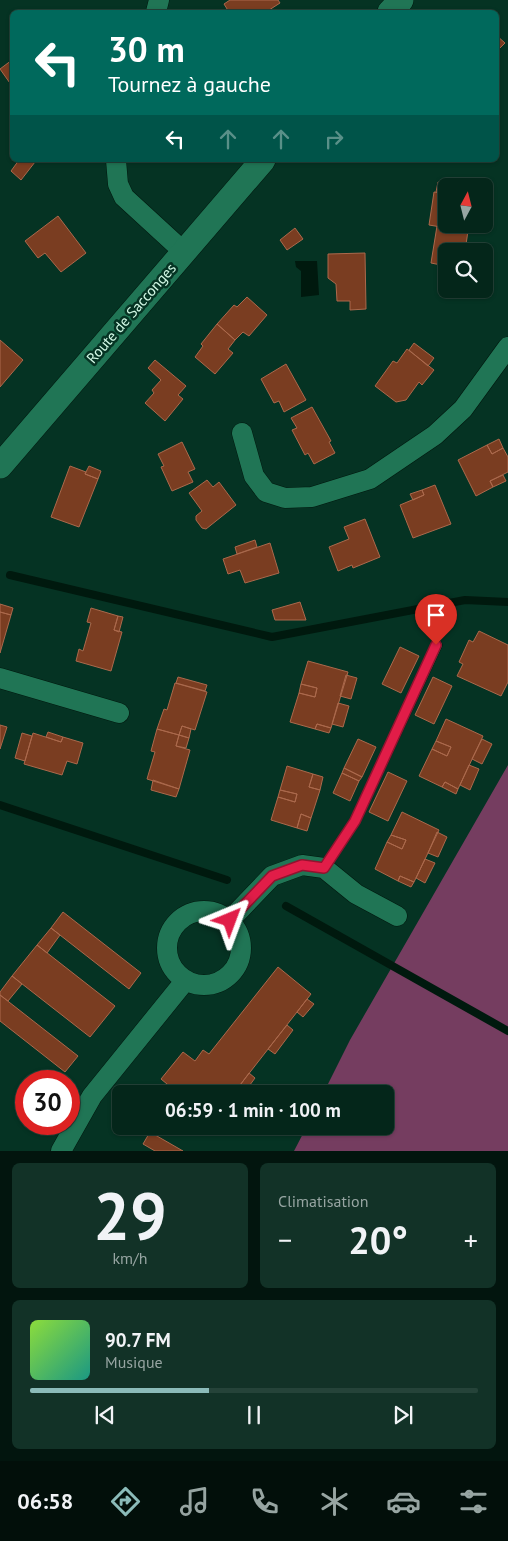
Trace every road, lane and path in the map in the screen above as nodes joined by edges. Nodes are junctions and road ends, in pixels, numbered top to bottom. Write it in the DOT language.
graph roads {
  1 [pos="401,0"];
  2 [pos="392,10"];
  3 [pos="116,162"];
  4 [pos="261,162"];
  5 [pos="184,252"];
  6 [pos="508,347"];
  7 [pos="242,433"];
  8 [pos="0,466"];
  9 [pos="436,645"];
  10 [pos="0,678"];
  11 [pos="119,714"];
  12 [pos="324,868"];
  13 [pos="397,916"];
  14 [pos="230,920"];
  15 [pos="185,981"];
  16 [pos="61,1151"];
  1 -- 2 [label="street"];
  3 -- 5 [label="street"];
  4 -- 5 [label="street, Route de Sacconges"];
  5 -- 8 [label="street, Route de Sacconges"];
  6 -- 7 [label="street"];
  9 -- 12 [label="lane"];
  10 -- 11 [label="street"];
  12 -- 13 [label="street"];
  12 -- 14 [label="street"];
  14 -- 15 [label="street"];
  14 -- 15 [label="street"];
  15 -- 16 [label="street"];
}
